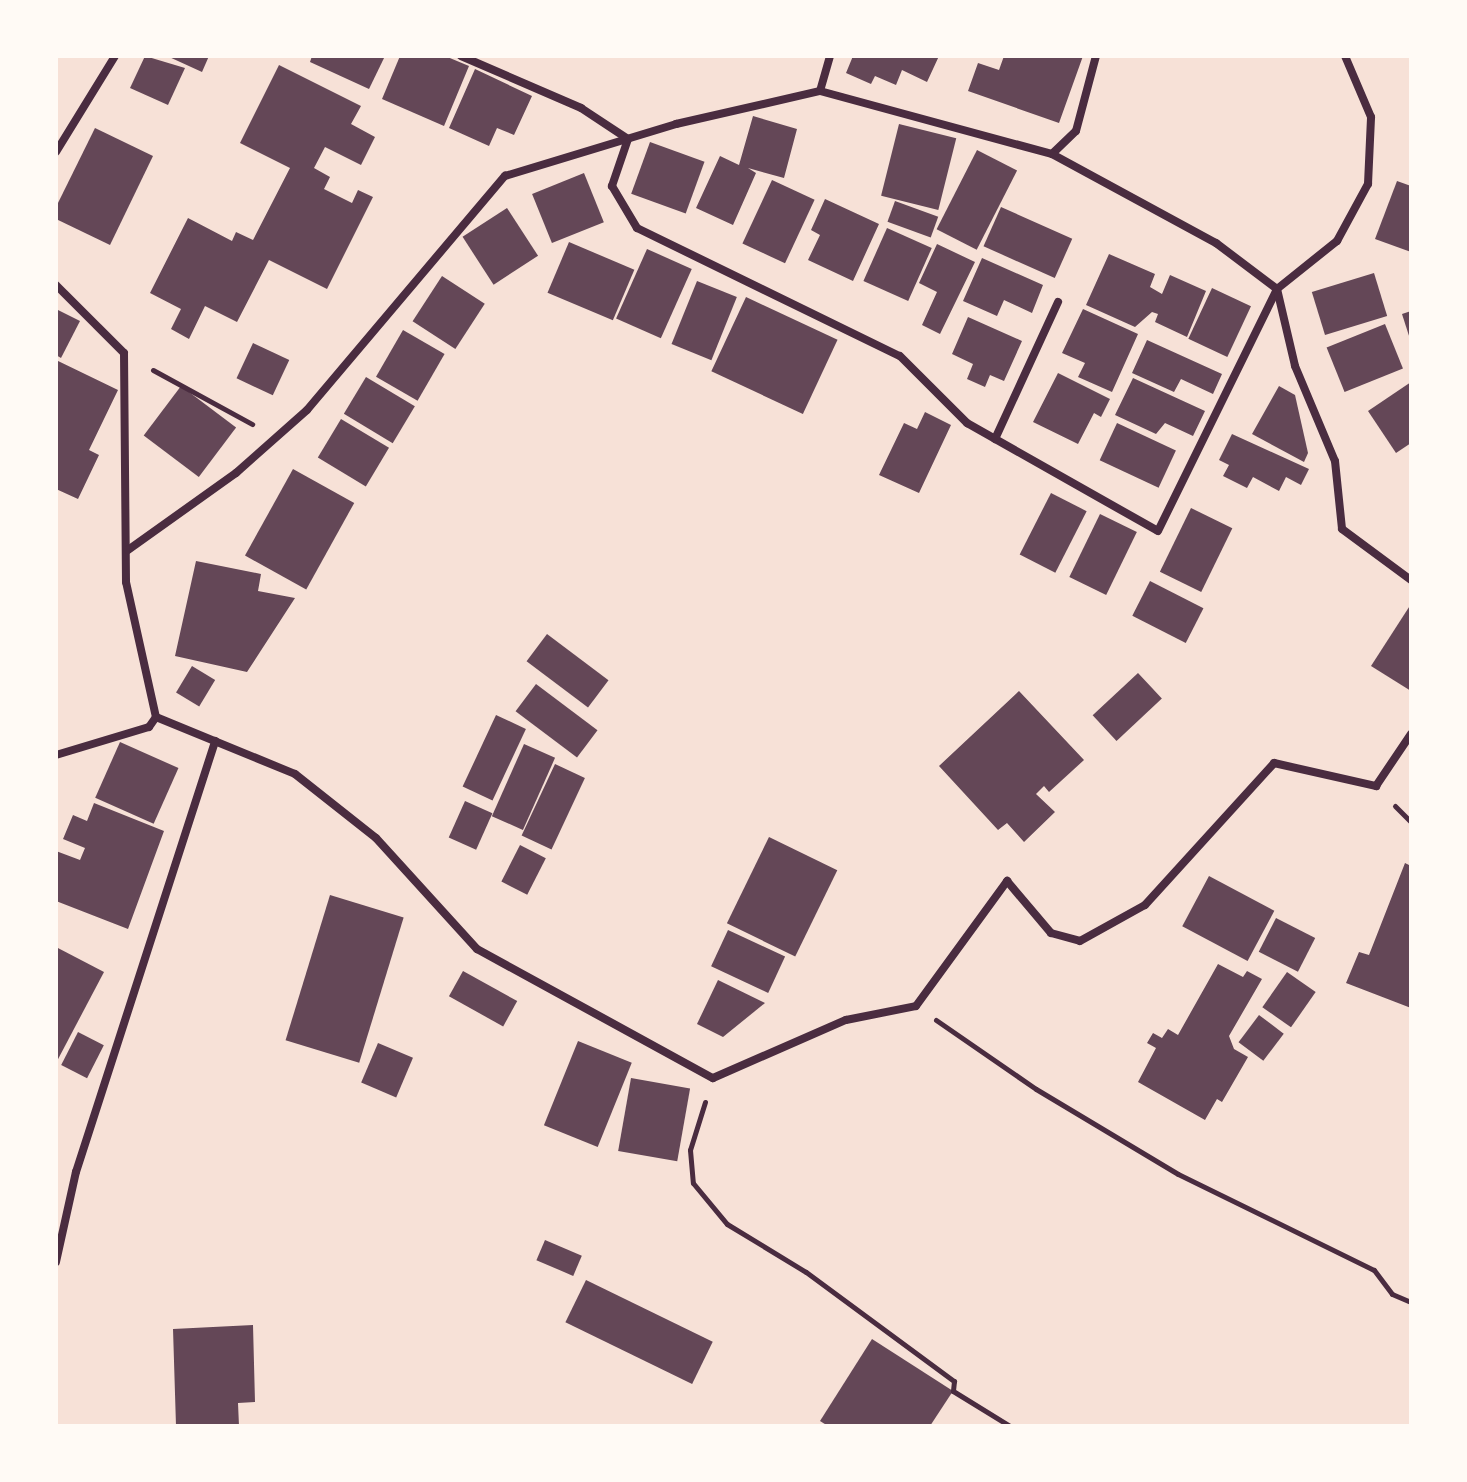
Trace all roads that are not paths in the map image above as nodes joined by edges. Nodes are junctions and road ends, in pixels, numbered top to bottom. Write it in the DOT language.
graph roads {
  1 [pos="115,56"];
  2 [pos="461,56"];
  3 [pos="830,56"];
  4 [pos="1096,56"];
  5 [pos="1345,56"];
  6 [pos="820,91"];
  7 [pos="628,139"];
  8 [pos="56,152"];
  9 [pos="1052,154"];
  10 [pos="56,285"];
  11 [pos="1277,289"];
  12 [pos="1058,302"];
  13 [pos="995,439"];
  14 [pos="128,550"];
  15 [pos="1411,580"];
  16 [pos="156,717"];
  17 [pos="1411,734"];
  18 [pos="215,741"];
  19 [pos="56,755"];
  20 [pos="56,1262"];
  1 -- 8 [label="street"];
  2 -- 7 [label="street"];
  3 -- 6 [label="street"];
  4 -- 9 [label="street"];
  5 -- 11 [label="street"];
  6 -- 7 [label="street"];
  6 -- 9 [label="street"];
  7 -- 13 [label="street"];
  7 -- 14 [label="street"];
  9 -- 11 [label="street"];
  10 -- 14 [label="street"];
  11 -- 13 [label="street"];
  11 -- 15 [label="street"];
  12 -- 13 [label="street"];
  14 -- 16 [label="street"];
  16 -- 18 [label="street"];
  16 -- 19 [label="street"];
  17 -- 18 [label="street"];
  18 -- 20 [label="street"];
}
